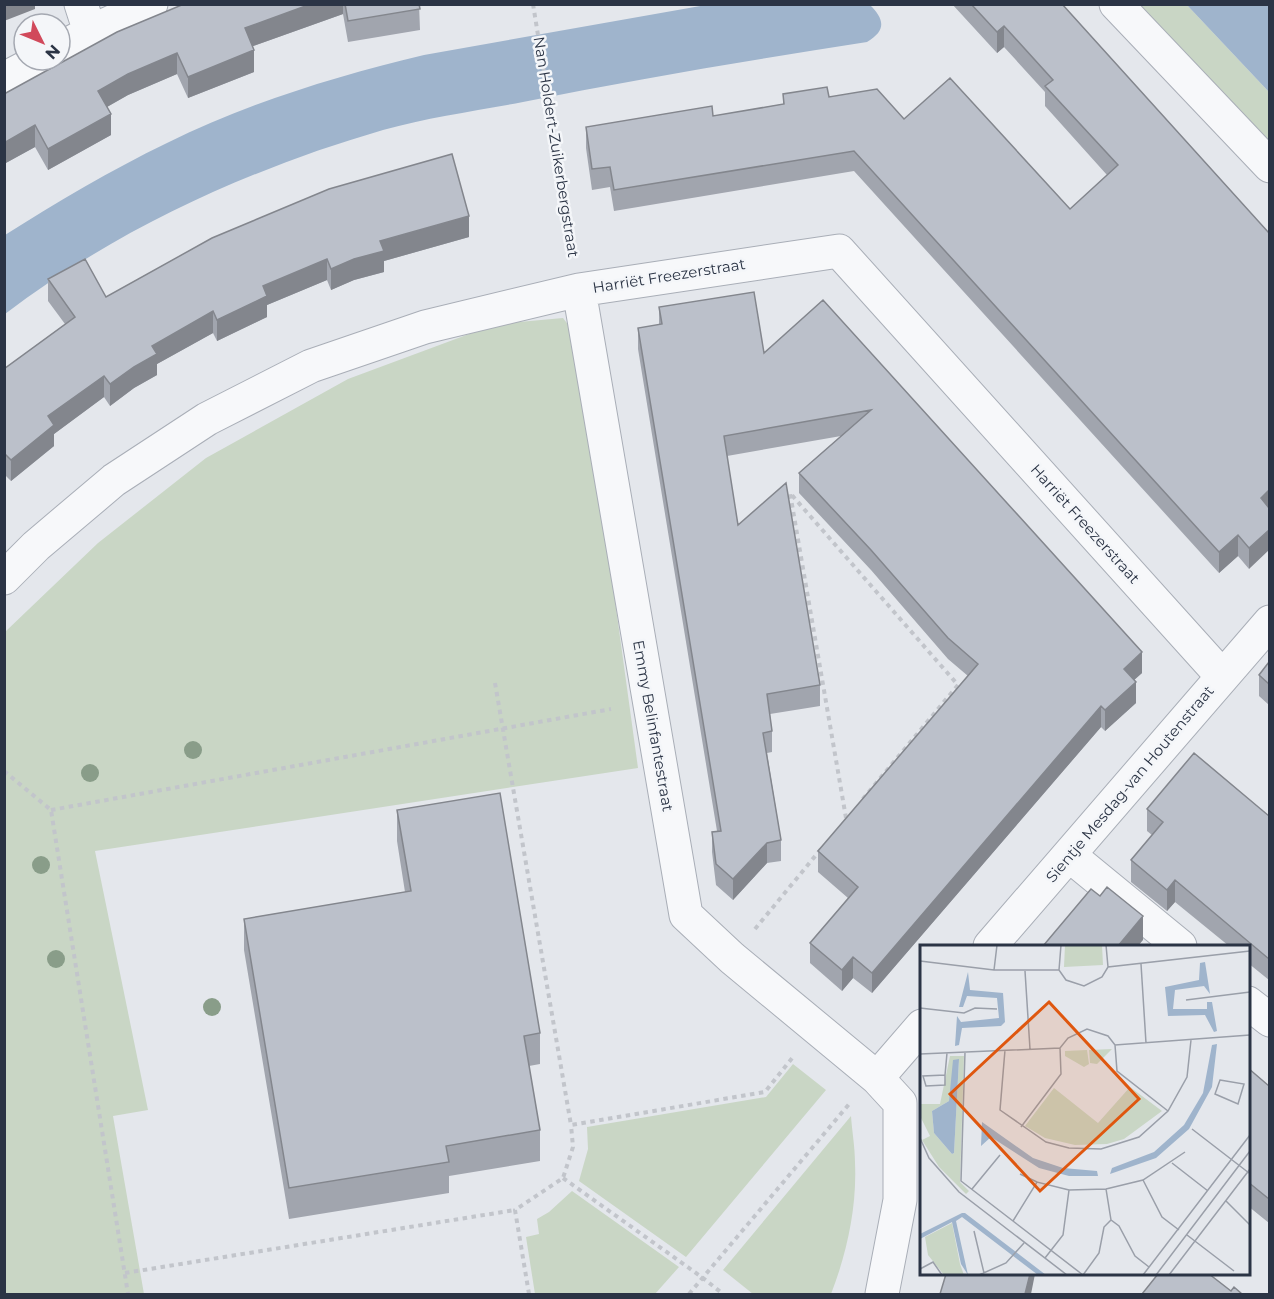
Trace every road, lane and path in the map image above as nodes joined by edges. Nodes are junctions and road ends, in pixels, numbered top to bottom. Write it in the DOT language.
graph roads {
  1 [pos="151,4"];
  2 [pos="533,4"];
  3 [pos="1116,4"];
  4 [pos="86,18"];
  5 [pos="72,35"];
  6 [pos="1269,166"];
  7 [pos="579,290"];
  8 [pos="4,578"];
  9 [pos="1269,622"];
  10 [pos="1222,676"];
  11 [pos="495,682"];
  12 [pos="649,703"];
  13 [pos="503,728"];
  14 [pos="4,771"];
  15 [pos="861,800"];
  16 [pos="854,809"];
  17 [pos="51,810"];
  18 [pos="846,818"];
  19 [pos="839,827"];
  20 [pos="825,844"];
  21 [pos="1069,855"];
  22 [pos="991,945"];
  23 [pos="1179,945"];
  24 [pos="732,958"];
  25 [pos="1250,1005"];
  26 [pos="1269,1020"];
  27 [pos="920,1027"];
  28 [pos="816,1028"];
  29 [pos="877,1078"];
  30 [pos="571,1125"];
  31 [pos="563,1178"];
  32 [pos="515,1210"];
  33 [pos="125,1273"];
  34 [pos="703,1278"];
  35 [pos="128,1294"];
  36 [pos="529,1294"];
  37 [pos="689,1294"];
  38 [pos="723,1294"];
  39 [pos="882,1294"];
  1 -- 4 [label="street"];
  2 -- 7 [label="path, Nan Holdert-Zuikerbergstraat"];
  3 -- 6 [label="street"];
  4 -- 5 [label="street"];
  7 -- 8 [label="street, Harriët Freezerstraat"];
  7 -- 10 [label="street, Harriët Freezerstraat"];
  7 -- 12 [label="street, Emmy Belinfantestraat"];
  9 -- 10 [label="street, Sientje Mesdag-van Houtenstraat"];
  10 -- 21 [label="street, Sientje Mesdag-van Houtenstraat"];
  11 -- 13 [label="path"];
  12 -- 13 [label="path"];
  12 -- 24 [label="street, Emmy Belinfantestraat"];
  13 -- 17 [label="path"];
  13 -- 30 [label="path"];
  14 -- 17 [label="path"];
  15 -- 18 [label="path"];
  16 -- 18 [label="path"];
  17 -- 33 [label="path"];
  18 -- 19 [label="path"];
  20 -- 24 [label="path"];
  21 -- 22 [label="street, Sientje Mesdag-van Houtenstraat"];
  21 -- 23 [label="street"];
  24 -- 28 [label="street, Emmy Belinfantestraat"];
  25 -- 26 [label="street"];
  27 -- 29 [label="street"];
  28 -- 29 [label="street, Emmy Belinfantestraat"];
  28 -- 30 [label="path"];
  29 -- 34 [label="path"];
  29 -- 39 [label="street"];
  30 -- 31 [label="path"];
  31 -- 32 [label="path"];
  31 -- 34 [label="path"];
  32 -- 33 [label="path"];
  32 -- 36 [label="path"];
  33 -- 35 [label="path"];
  34 -- 37 [label="path"];
  34 -- 38 [label="path"];
}
